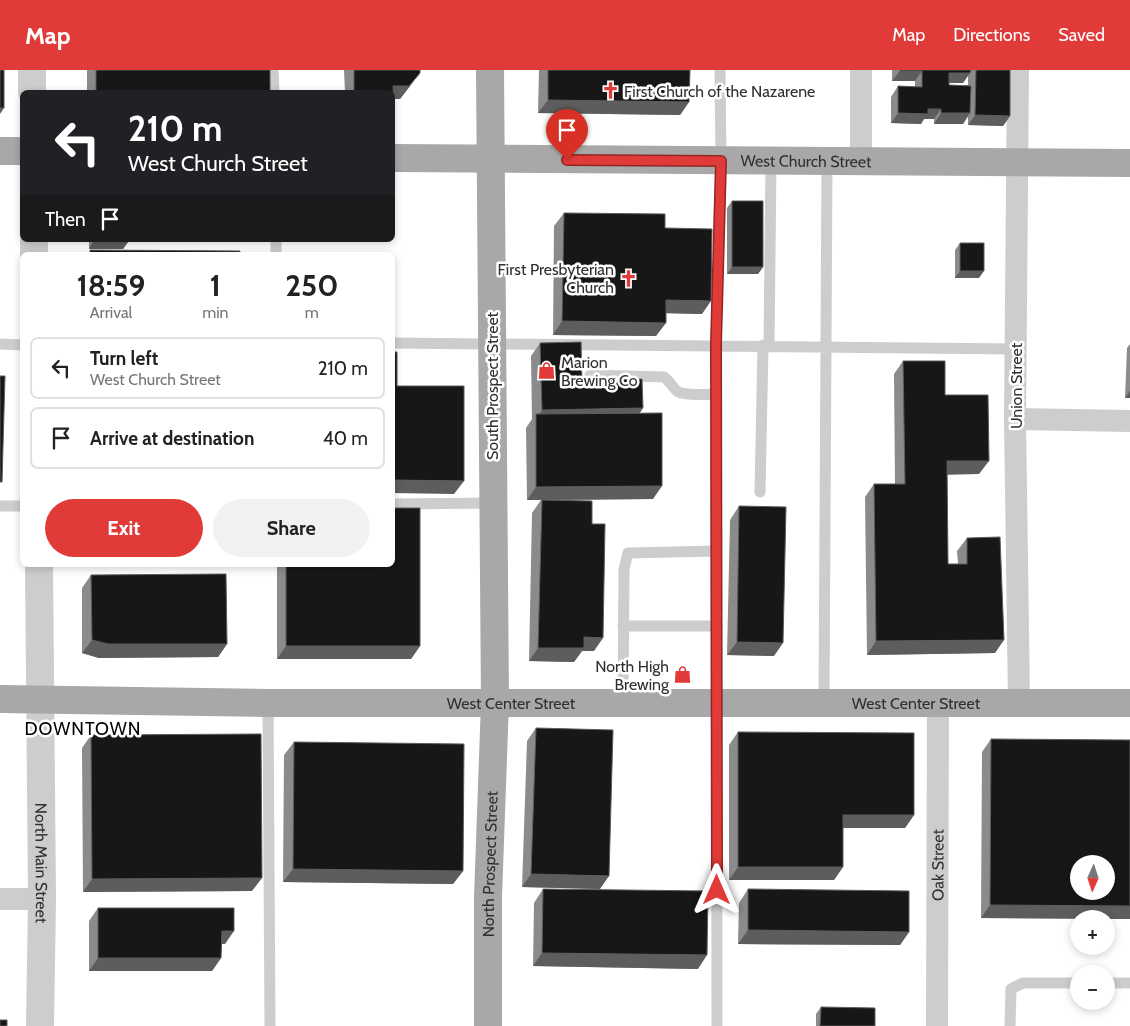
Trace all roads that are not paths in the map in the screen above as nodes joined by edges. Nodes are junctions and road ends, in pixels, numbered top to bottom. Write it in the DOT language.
graph roads {
  1 [pos="32,70"];
  2 [pos="273,70"];
  3 [pos="490,70"];
  4 [pos="720,70"];
  5 [pos="861,70"];
  6 [pos="1018,70"];
  7 [pos="32,90"];
  8 [pos="274,90"];
  9 [pos="0,150"];
  10 [pos="20,151"];
  11 [pos="395,158"];
  12 [pos="490,160"];
  13 [pos="721,161"];
  14 [pos="771,162"];
  15 [pos="827,163"];
  16 [pos="861,163"];
  17 [pos="1018,163"];
  18 [pos="1130,163"];
  19 [pos="491,342"];
  20 [pos="395,343"];
  21 [pos="0,344"];
  22 [pos="716,344"];
  23 [pos="20,345"];
  24 [pos="766,345"];
  25 [pos="827,346"];
  26 [pos="1016,349"];
  27 [pos="590,375"];
  28 [pos="716,394"];
  29 [pos="1015,419"];
  30 [pos="1130,421"];
  31 [pos="760,492"];
  32 [pos="492,503"];
  33 [pos="395,504"];
  34 [pos="0,506"];
  35 [pos="20,506"];
  36 [pos="717,551"];
  37 [pos="40,567"];
  38 [pos="623,626"];
  39 [pos="717,626"];
  40 [pos="0,699"];
  41 [pos="42,699"];
  42 [pos="495,702"];
  43 [pos="1019,702"];
  44 [pos="1130,702"];
  45 [pos="268,703"];
  46 [pos="623,703"];
  47 [pos="824,703"];
  48 [pos="717,704"];
  49 [pos="938,704"];
  50 [pos="0,899"];
  51 [pos="42,899"];
  52 [pos="1070,983"];
  53 [pos="1115,983"];
  54 [pos="1130,983"];
  55 [pos="40,1026"];
  56 [pos="270,1026"];
  57 [pos="488,1026"];
  58 [pos="717,1026"];
  59 [pos="937,1026"];
  60 [pos="1010,1026"];
  1 -- 7 [label="street"];
  2 -- 8 [label="lane"];
  3 -- 12 [label="main road, South Prospect Street"];
  4 -- 13 [label="lane"];
  5 -- 16 [label="street"];
  6 -- 17 [label="street, Union Street"];
  9 -- 10 [label="main road"];
  11 -- 12 [label="main road, West Church Street"];
  12 -- 13 [label="main road, West Church Street"];
  12 -- 19 [label="main road, South Prospect Street"];
  13 -- 14 [label="main road, West Church Street"];
  13 -- 22 [label="lane"];
  14 -- 15 [label="main road, West Church Street"];
  14 -- 24 [label="lane"];
  15 -- 16 [label="main road, West Church Street"];
  15 -- 25 [label="lane"];
  16 -- 17 [label="main road, West Church Street"];
  17 -- 18 [label="main road, West Church Street"];
  17 -- 26 [label="street, Union Street"];
  19 -- 20 [label="lane"];
  19 -- 22 [label="lane"];
  19 -- 32 [label="main road, South Prospect Street"];
  21 -- 23 [label="lane"];
  22 -- 24 [label="lane"];
  22 -- 28 [label="lane"];
  24 -- 25 [label="lane"];
  24 -- 31 [label="lane"];
  25 -- 26 [label="lane"];
  25 -- 47 [label="lane"];
  26 -- 29 [label="street, Union Street"];
  27 -- 28 [label="lane"];
  28 -- 36 [label="lane"];
  29 -- 30 [label="street"];
  29 -- 43 [label="street, Union Street"];
  32 -- 33 [label="lane"];
  32 -- 42 [label="main road, South Prospect Street"];
  34 -- 35 [label="lane"];
  36 -- 38 [label="lane"];
  36 -- 39 [label="lane"];
  37 -- 41 [label="street, North Main Street"];
  38 -- 39 [label="lane"];
  38 -- 46 [label="lane"];
  39 -- 48 [label="lane"];
  40 -- 41 [label="main road, West Center Street"];
  41 -- 45 [label="main road, West Center Street"];
  41 -- 51 [label="street, North Main Street"];
  42 -- 45 [label="main road, West Center Street"];
  42 -- 46 [label="main road, West Center Street"];
  42 -- 57 [label="main road, North Prospect Street"];
  43 -- 44 [label="main road, West Center Street"];
  43 -- 49 [label="main road, West Center Street"];
  45 -- 56 [label="lane"];
  46 -- 48 [label="main road, West Center Street"];
  47 -- 48 [label="main road, West Center Street"];
  47 -- 49 [label="main road, West Center Street"];
  48 -- 58 [label="lane"];
  49 -- 59 [label="street, Oak Street"];
  50 -- 51 [label="street"];
  51 -- 55 [label="street, North Main Street"];
  52 -- 60 [label="lane"];
  53 -- 54 [label="lane"];
}
